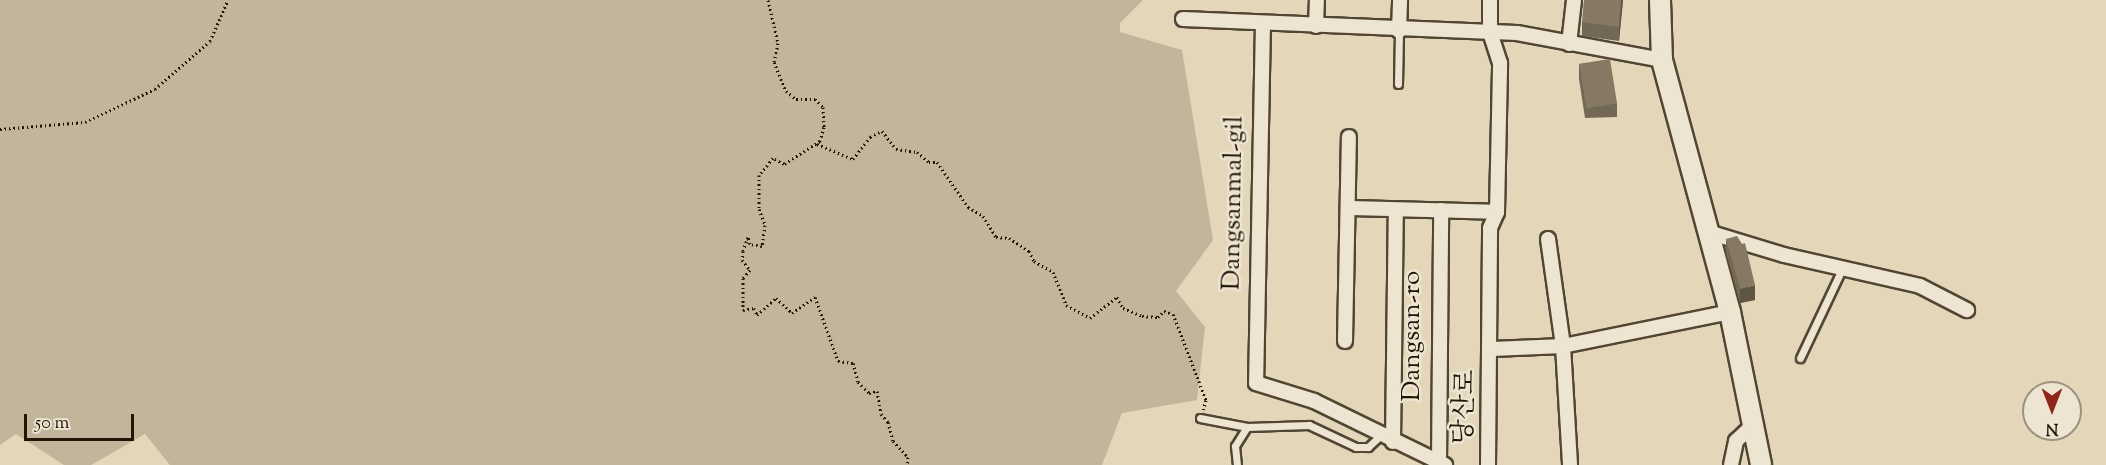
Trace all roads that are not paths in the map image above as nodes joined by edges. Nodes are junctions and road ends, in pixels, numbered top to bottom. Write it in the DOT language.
graph roads {
  1 [pos="1317,0"];
  2 [pos="1400,0"];
  3 [pos="1490,0"];
  4 [pos="1574,0"];
  5 [pos="1660,0"];
  6 [pos="1183,19"];
  7 [pos="1263,23"];
  8 [pos="1317,26"];
  9 [pos="1400,31"];
  10 [pos="1490,33"];
  11 [pos="1569,44"];
  12 [pos="1662,60"];
  13 [pos="1398,84"];
  14 [pos="1349,137"];
  15 [pos="1348,208"];
  16 [pos="1395,210"];
  17 [pos="1441,210"];
  18 [pos="1497,212"];
  19 [pos="1708,232"];
  20 [pos="1548,239"];
  21 [pos="1843,267"];
  22 [pos="1966,310"];
  23 [pos="1730,312"];
  24 [pos="1345,341"];
  25 [pos="1563,346"];
  26 [pos="1492,349"];
  27 [pos="1800,358"];
  28 [pos="1256,383"];
  29 [pos="1200,418"];
  30 [pos="1754,424"];
  31 [pos="1247,427"];
  32 [pos="1387,438"];
  33 [pos="1442,464"];
  34 [pos="1237,465"];
  35 [pos="1488,465"];
  36 [pos="1570,465"];
  37 [pos="1731,465"];
  38 [pos="1761,465"];
  1 -- 8 [label="street"];
  2 -- 9 [label="street"];
  3 -- 10 [label="street"];
  4 -- 11 [label="street"];
  5 -- 12 [label="street"];
  6 -- 7 [label="street"];
  7 -- 8 [label="street"];
  7 -- 28 [label="street, Dangsanmal-gil"];
  8 -- 9 [label="street"];
  9 -- 10 [label="street"];
  9 -- 13 [label="lane"];
  10 -- 11 [label="street"];
  10 -- 18 [label="street"];
  11 -- 12 [label="street"];
  12 -- 19 [label="street"];
  14 -- 15 [label="street"];
  15 -- 16 [label="street"];
  15 -- 24 [label="street"];
  16 -- 17 [label="street"];
  16 -- 32 [label="street, Dangsan-ro"];
  17 -- 18 [label="street"];
  17 -- 33 [label="street, Dangsan-ro"];
  18 -- 26 [label="street"];
  19 -- 21 [label="street"];
  19 -- 23 [label="street"];
  20 -- 25 [label="street"];
  21 -- 22 [label="street"];
  21 -- 27 [label="lane"];
  23 -- 25 [label="street, 당산로"];
  23 -- 30 [label="street"];
  25 -- 26 [label="street, 당산로"];
  25 -- 36 [label="street"];
  26 -- 35 [label="street, 당산로"];
  28 -- 32 [label="street, Dangsan-ro"];
  29 -- 31 [label="lane"];
  30 -- 37 [label="street"];
  30 -- 38 [label="street"];
  31 -- 32 [label="lane"];
  31 -- 34 [label="lane"];
  32 -- 33 [label="street, Dangsan-ro"];
}
